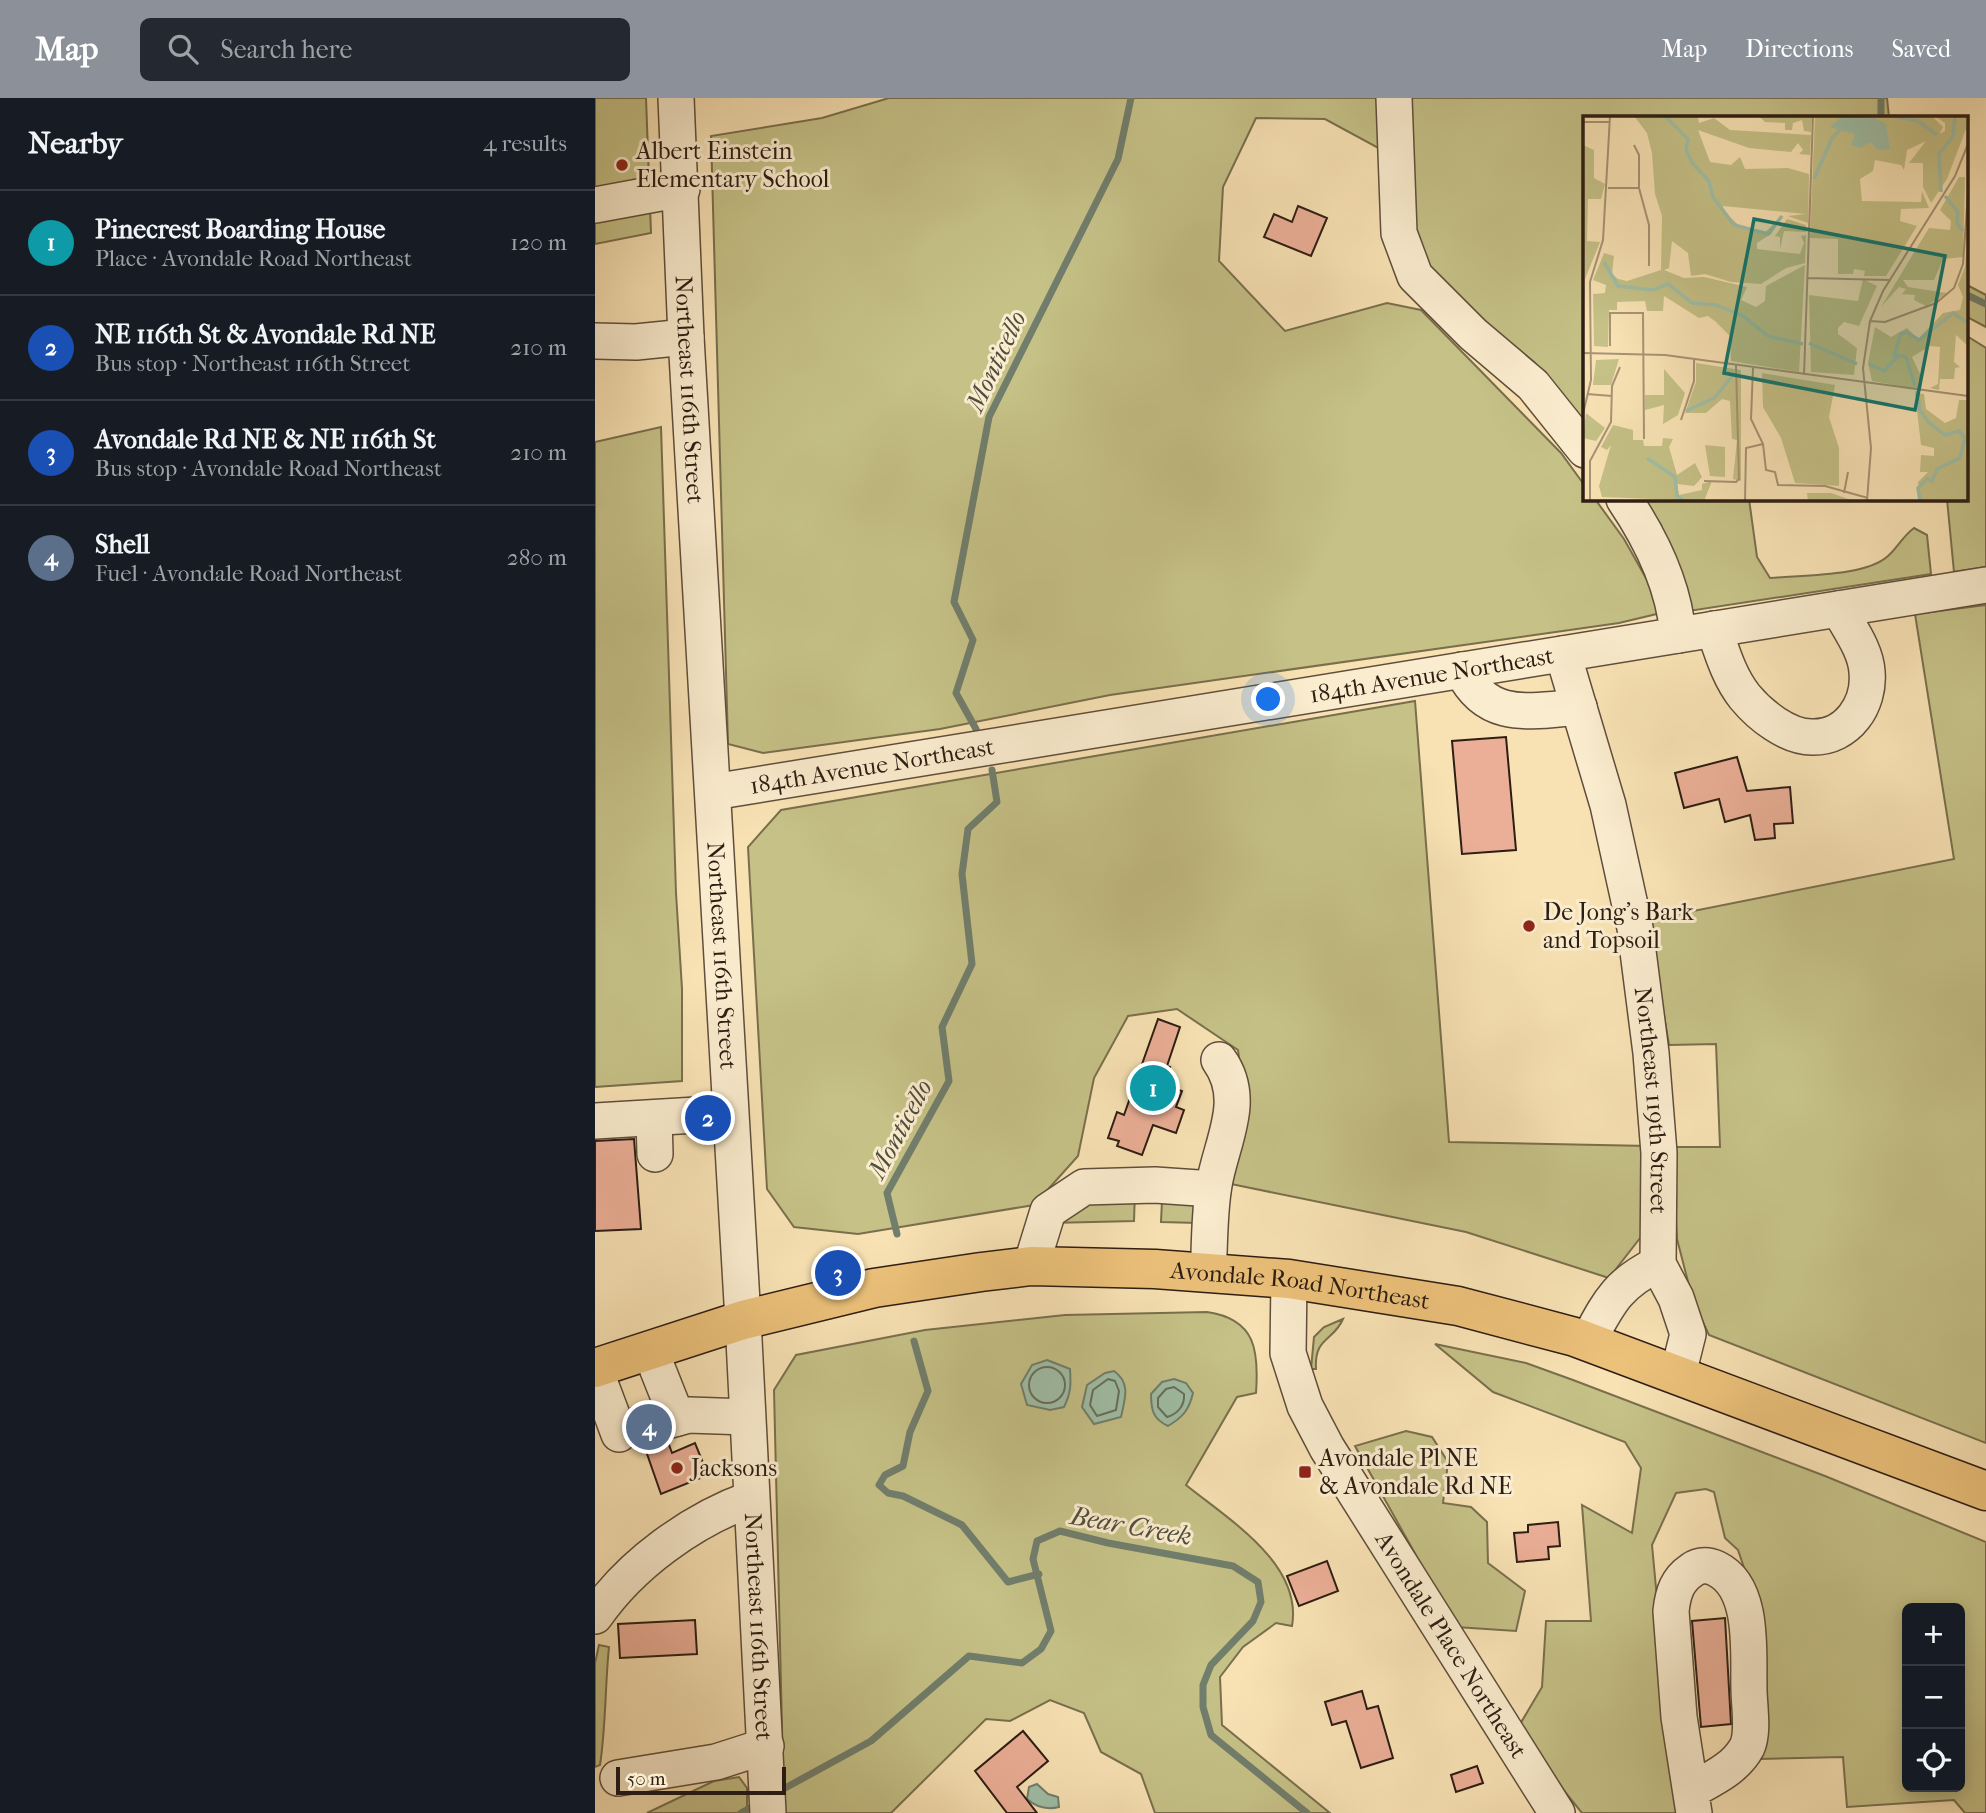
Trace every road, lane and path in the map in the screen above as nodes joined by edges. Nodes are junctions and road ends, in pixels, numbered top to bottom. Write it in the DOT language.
graph roads {
  1 [pos="676,98"];
  2 [pos="1394,98"];
  3 [pos="682,189"];
  4 [pos="595,205"];
  5 [pos="686,337"];
  6 [pos="595,341"];
  7 [pos="1583,448"];
  8 [pos="1625,500"];
  9 [pos="1986,586"];
  10 [pos="1839,609"];
  11 [pos="1714,629"];
  12 [pos="1678,635"];
  13 [pos="1563,654"];
  14 [pos="1462,670"];
  15 [pos="1579,707"];
  16 [pos="713,792"];
  17 [pos="1220,1060"];
  18 [pos="730,1113"];
  19 [pos="654,1118"];
  20 [pos="595,1121"];
  21 [pos="655,1154"];
  22 [pos="1213,1189"];
  23 [pos="1658,1264"];
  24 [pos="1031,1266"];
  25 [pos="1208,1273"];
  26 [pos="1290,1279"];
  27 [pos="743,1320"];
  28 [pos="1588,1341"];
  29 [pos="650,1350"];
  30 [pos="595,1369"];
  31 [pos="1678,1374"];
  32 [pos="747,1417"];
  33 [pos="638,1430"];
  34 [pos="1986,1491"];
  35 [pos="751,1499"];
  36 [pos="595,1616"];
  37 [pos="766,1760"];
  38 [pos="618,1778"];
  39 [pos="1693,1801"];
  40 [pos="768,1813"];
  41 [pos="1557,1813"];
  1 -- 3 [label="street, Northeast 116th Street"];
  2 -- 7 [label="street"];
  3 -- 4 [label="street"];
  3 -- 5 [label="street, Northeast 116th Street"];
  5 -- 6 [label="street"];
  5 -- 16 [label="street, Northeast 116th Street"];
  8 -- 12 [label="street"];
  9 -- 10 [label="street, 184th Avenue Northeast"];
  10 -- 11 [label="street, 184th Avenue Northeast"];
  10 -- 11 [label="street"];
  11 -- 12 [label="street, 184th Avenue Northeast"];
  12 -- 13 [label="street, 184th Avenue Northeast"];
  13 -- 14 [label="street, 184th Avenue Northeast"];
  13 -- 15 [label="street, Northeast 119th Street"];
  14 -- 15 [label="street"];
  14 -- 16 [label="street, 184th Avenue Northeast"];
  15 -- 23 [label="street, Northeast 119th Street"];
  16 -- 18 [label="street, Northeast 116th Street"];
  17 -- 22 [label="street"];
  18 -- 19 [label="street"];
  18 -- 27 [label="street, Northeast 116th Street"];
  19 -- 20 [label="street"];
  19 -- 21 [label="street"];
  22 -- 24 [label="street"];
  22 -- 25 [label="street"];
  23 -- 28 [label="street"];
  23 -- 31 [label="street, Northeast 119th Street"];
  24 -- 25 [label="main road, Avondale Road Northeast"];
  24 -- 27 [label="main road, Avondale Road Northeast"];
  25 -- 26 [label="main road, Avondale Road Northeast"];
  26 -- 28 [label="main road, Avondale Road Northeast"];
  26 -- 41 [label="street, Avondale Place Northeast"];
  27 -- 29 [label="main road, Avondale Road Northeast"];
  27 -- 32 [label="street, Northeast 116th Street"];
  28 -- 31 [label="main road, Avondale Road Northeast"];
  29 -- 30 [label="main road, Avondale Road Northeast"];
  29 -- 33 [label="street"];
  30 -- 33 [label="street"];
  31 -- 34 [label="main road, Avondale Road Northeast"];
  32 -- 33 [label="street"];
  32 -- 35 [label="street, Northeast 116th Street"];
  35 -- 36 [label="street"];
  35 -- 37 [label="street, Northeast 116th Street"];
  37 -- 38 [label="street"];
  37 -- 40 [label="street, Northeast 116th Street"];
  39 -- 39 [label="street"];
}
